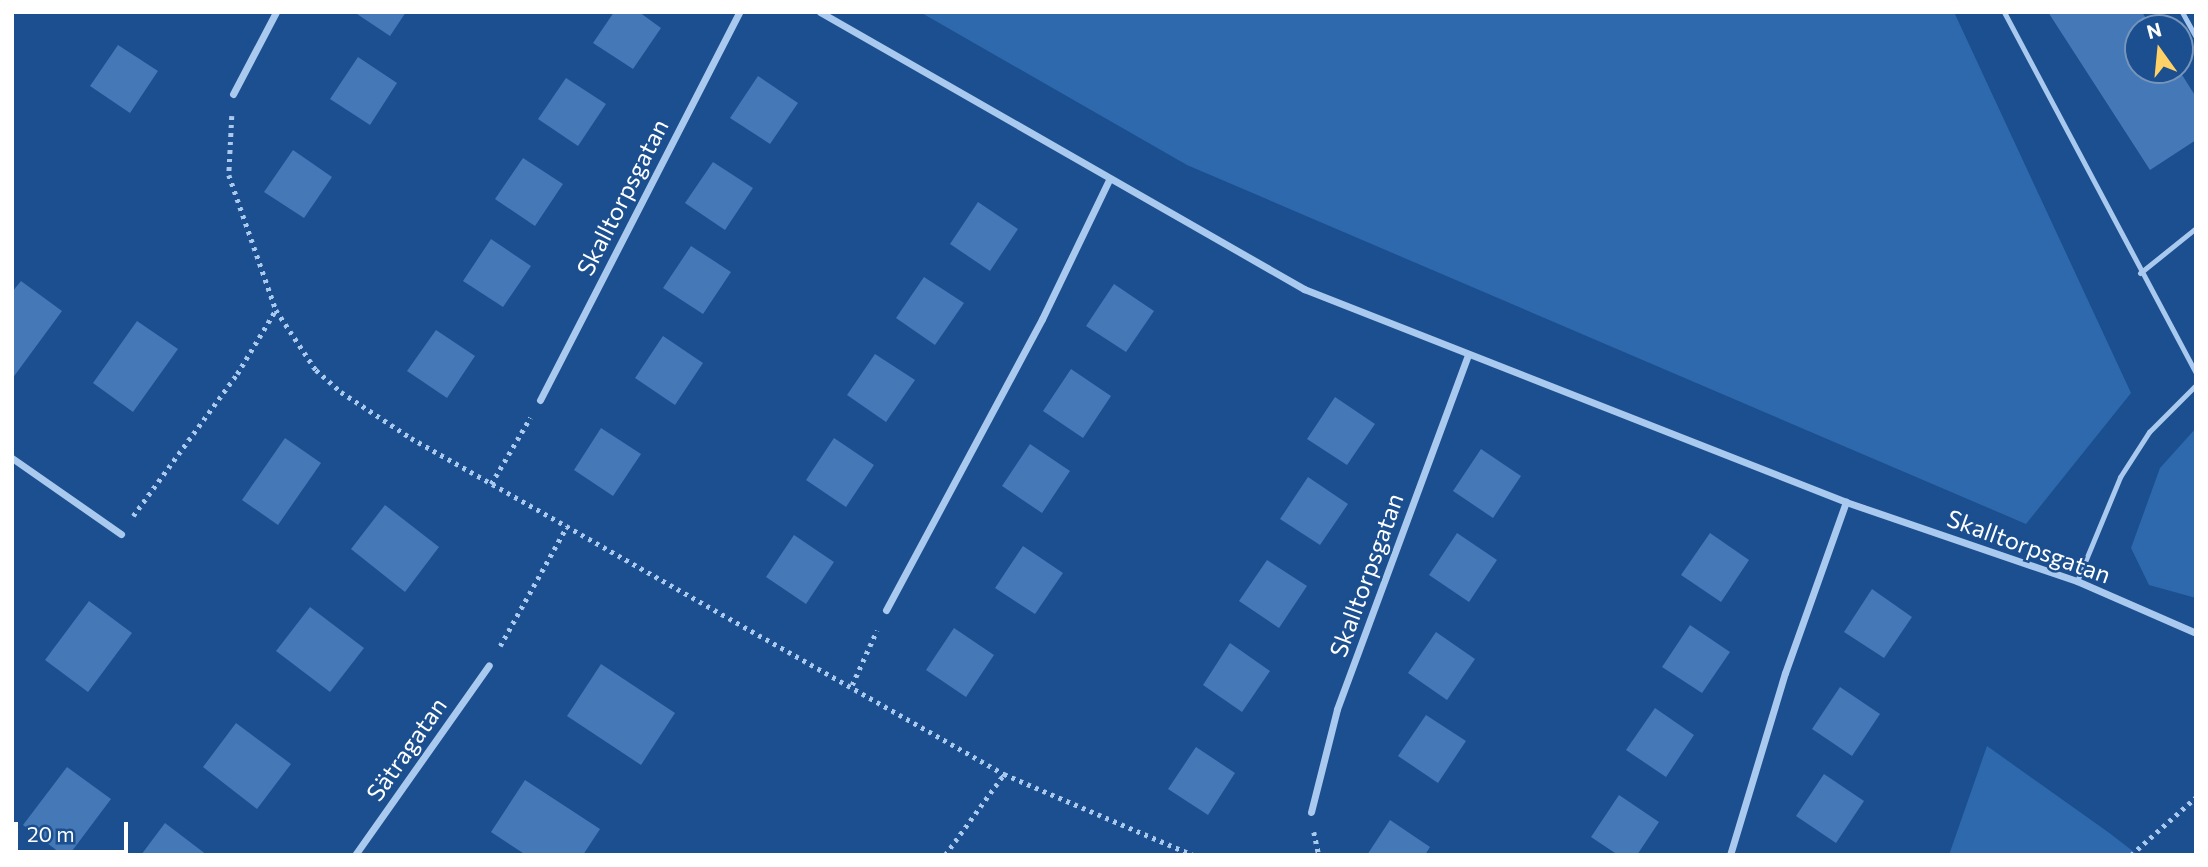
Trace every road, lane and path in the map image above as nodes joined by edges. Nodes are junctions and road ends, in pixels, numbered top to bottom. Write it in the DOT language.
graph roads {
  1 [pos="276,12"];
  2 [pos="739,12"];
  3 [pos="820,12"];
  4 [pos="2004,12"];
  5 [pos="2182,12"];
  6 [pos="2196,37"];
  7 [pos="233,94"];
  8 [pos="1109,180"];
  9 [pos="2196,228"];
  10 [pos="2140,273"];
  11 [pos="276,310"];
  12 [pos="1468,354"];
  13 [pos="2196,373"];
  14 [pos="2196,385"];
  15 [pos="540,400"];
  16 [pos="12,458"];
  17 [pos="491,484"];
  18 [pos="1846,502"];
  19 [pos="566,526"];
  20 [pos="121,534"];
  21 [pos="2077,581"];
  22 [pos="886,610"];
  23 [pos="2196,633"];
  24 [pos="489,665"];
  25 [pos="852,685"];
  26 [pos="1004,774"];
  27 [pos="2196,797"];
  28 [pos="1311,812"];
  29 [pos="355,855"];
  30 [pos="945,855"];
  31 [pos="1193,855"];
  32 [pos="1730,855"];
  33 [pos="2131,855"];
  1 -- 7 [label="street"];
  2 -- 15 [label="street, Skalltorpsgatan"];
  3 -- 8 [label="street, Skalltorpsgatan"];
  4 -- 10 [label="lane"];
  5 -- 6 [label="lane"];
  7 -- 11 [label="path"];
  8 -- 12 [label="street, Skalltorpsgatan"];
  8 -- 22 [label="street"];
  9 -- 10 [label="lane"];
  10 -- 13 [label="lane"];
  11 -- 17 [label="path"];
  11 -- 20 [label="path"];
  12 -- 18 [label="street, Skalltorpsgatan"];
  12 -- 28 [label="street, Skalltorpsgatan"];
  14 -- 21 [label="lane"];
  15 -- 17 [label="path"];
  16 -- 20 [label="street"];
  17 -- 19 [label="path"];
  18 -- 21 [label="street, Skalltorpsgatan"];
  18 -- 32 [label="street"];
  19 -- 24 [label="path"];
  19 -- 25 [label="path"];
  21 -- 23 [label="street, Skalltorpsgatan"];
  22 -- 25 [label="path"];
  24 -- 29 [label="street, Sätragatan"];
  25 -- 26 [label="path"];
  26 -- 30 [label="path"];
  26 -- 31 [label="path"];
  27 -- 33 [label="path"];
}
